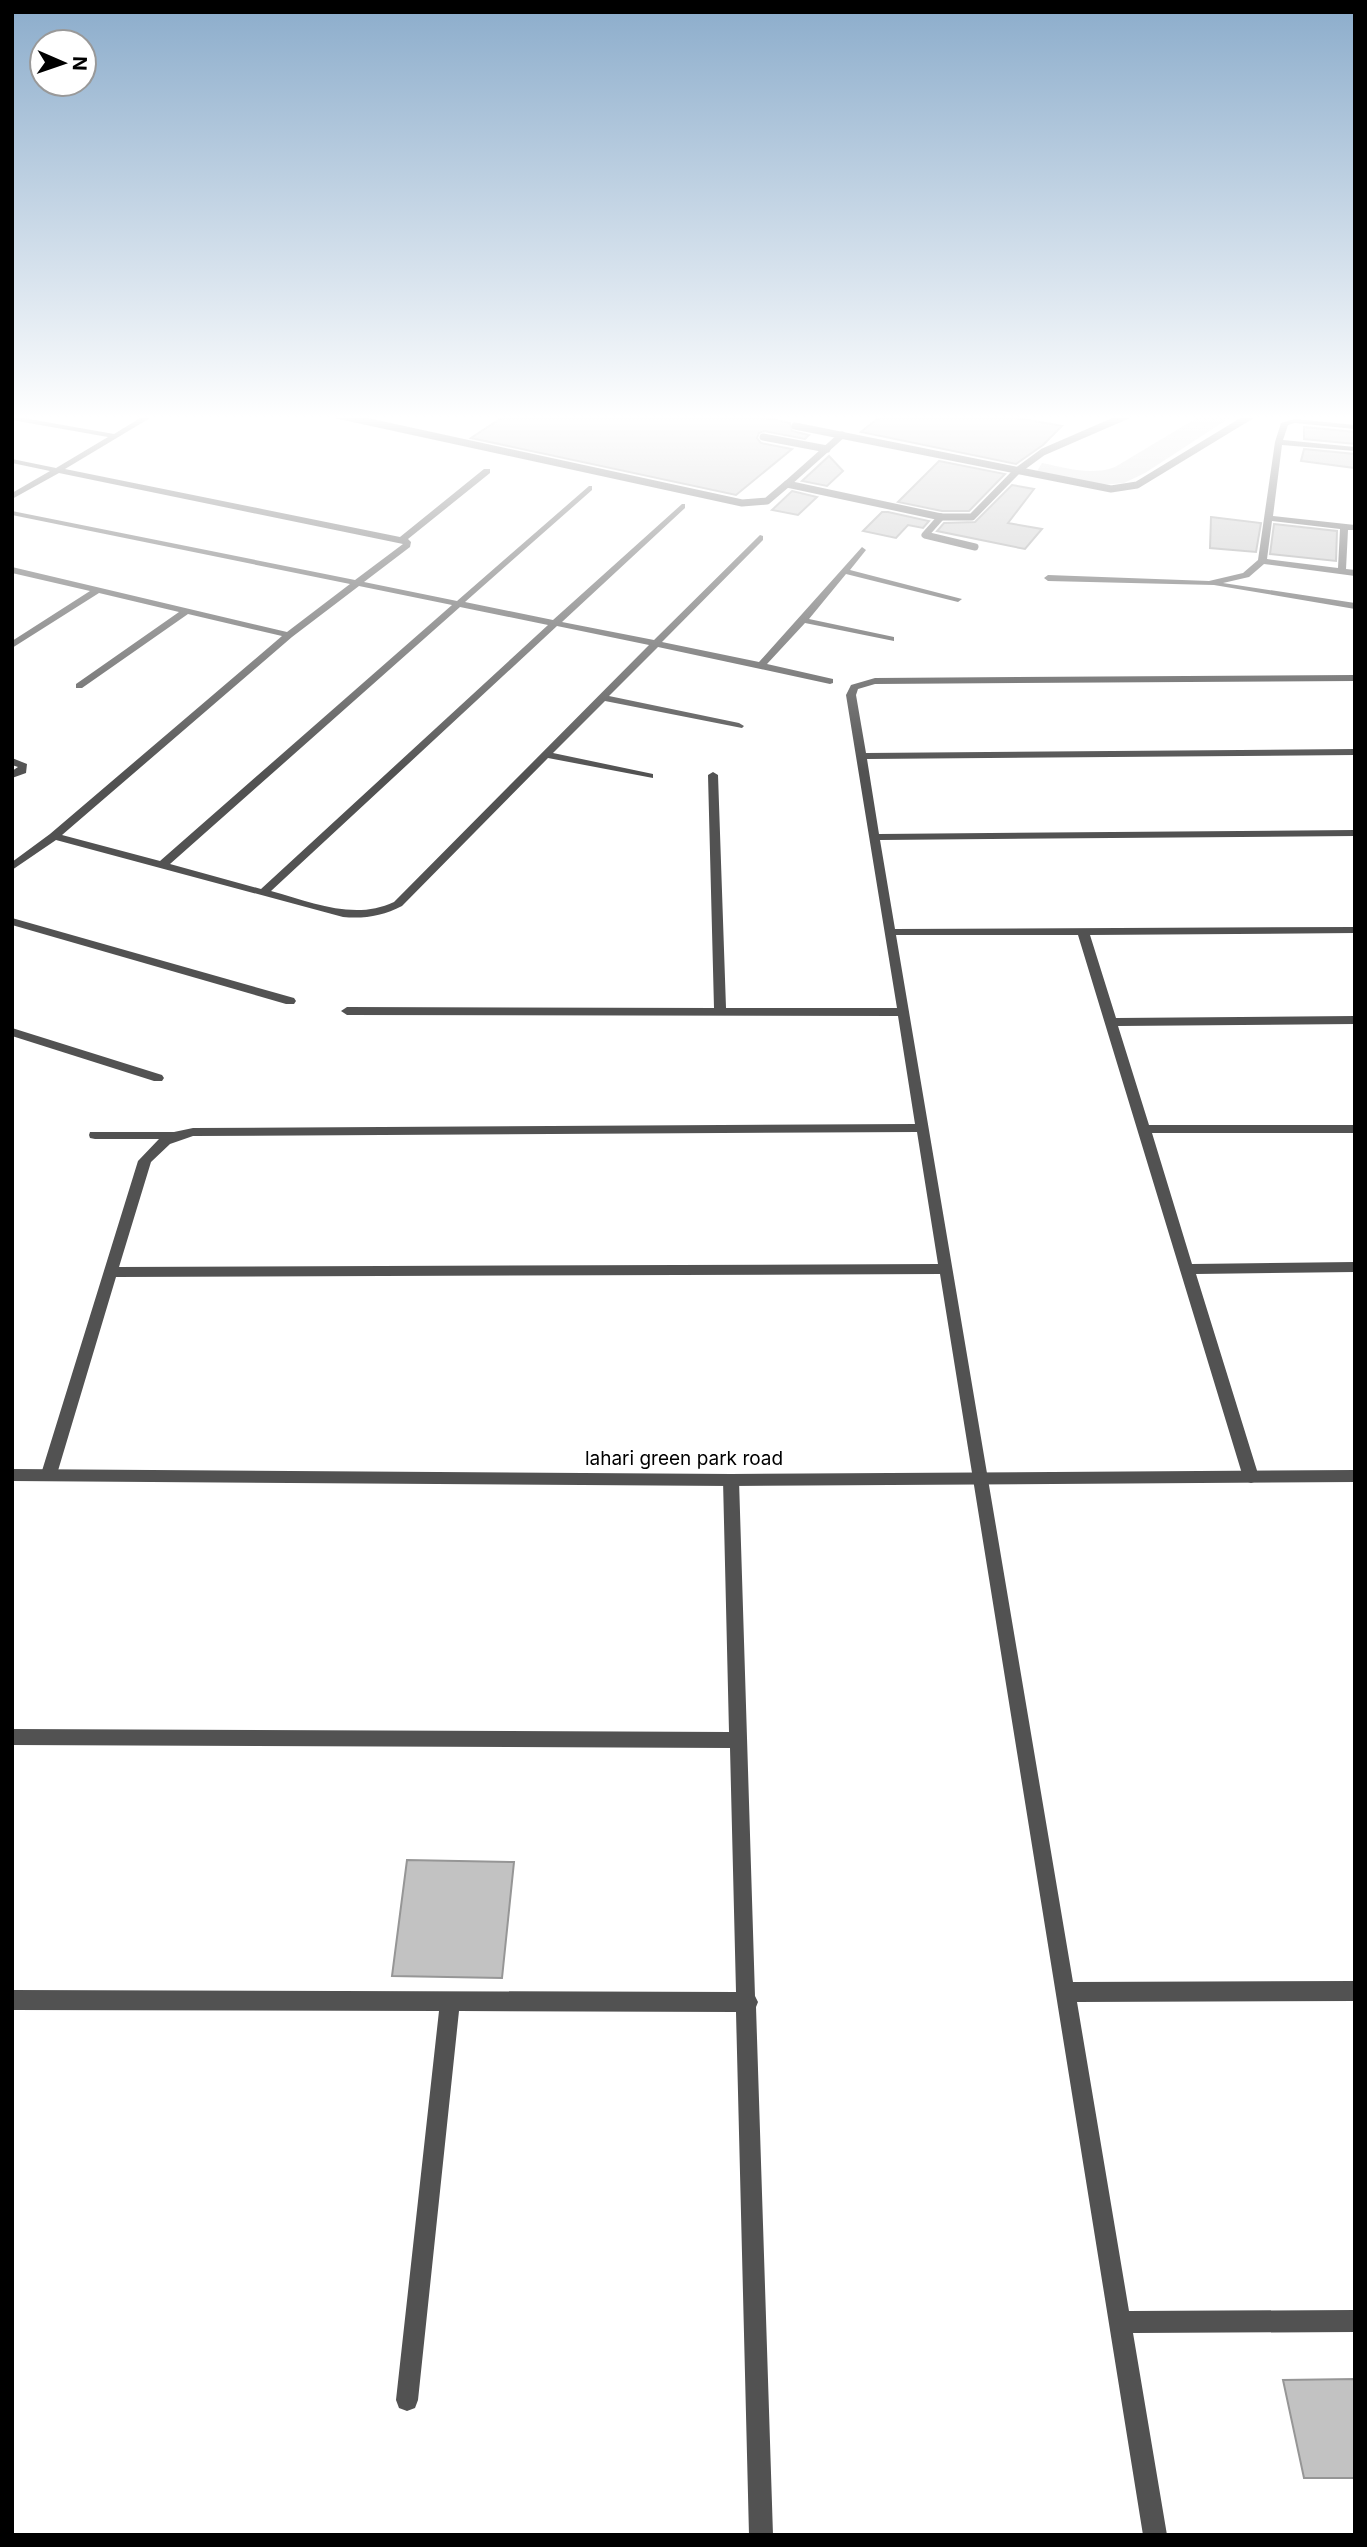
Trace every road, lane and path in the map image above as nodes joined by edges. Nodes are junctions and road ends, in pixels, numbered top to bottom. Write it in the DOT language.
graph roads {
  1 [pos="114,534"];
  2 [pos="372,534"];
  3 [pos="410,534"];
  4 [pos="538,534"];
  5 [pos="652,534"];
  6 [pos="926,534"];
  7 [pos="1266,534"];
  8 [pos="1344,534"];
  9 [pos="760,538"];
  10 [pos="402,540"];
  11 [pos="975,547"];
  12 [pos="862,550"];
  13 [pos="1262,561"];
  14 [pos="12,570"];
  15 [pos="844,571"];
  16 [pos="1342,571"];
  17 [pos="1355,573"];
  18 [pos="1048,578"];
  19 [pos="1209,583"];
  20 [pos="360,584"];
  21 [pos="98,590"];
  22 [pos="958,598"];
  23 [pos="458,605"];
  24 [pos="1355,606"];
  25 [pos="186,611"];
  26 [pos="803,620"];
  27 [pos="554,624"];
  28 [pos="289,635"];
  29 [pos="891,639"];
  30 [pos="12,645"];
  31 [pos="652,645"];
  32 [pos="761,666"];
  33 [pos="1355,678"];
  34 [pos="830,681"];
  35 [pos="79,686"];
  36 [pos="601,697"];
  37 [pos="739,726"];
  38 [pos="1355,752"];
  39 [pos="545,754"];
  40 [pos="861,756"];
  41 [pos="12,761"];
  42 [pos="12,775"];
  43 [pos="713,775"];
  44 [pos="649,776"];
  45 [pos="1355,833"];
  46 [pos="54,836"];
  47 [pos="875,837"];
  48 [pos="164,864"];
  49 [pos="12,867"];
  50 [pos="264,892"];
  51 [pos="12,921"];
  52 [pos="1355,930"];
  53 [pos="1083,931"];
  54 [pos="890,932"];
  55 [pos="290,1001"];
  56 [pos="347,1011"];
  57 [pos="720,1012"];
  58 [pos="904,1012"];
  59 [pos="1355,1020"];
  60 [pos="1112,1022"];
  61 [pos="12,1032"];
  62 [pos="158,1078"];
  63 [pos="923,1128"];
  64 [pos="1144,1129"];
  65 [pos="1355,1129"];
  66 [pos="95,1135"];
  67 [pos="174,1135"];
  68 [pos="1355,1267"];
  69 [pos="946,1269"];
  70 [pos="1187,1269"];
  71 [pos="110,1272"];
  72 [pos="12,1475"];
  73 [pos="49,1475"];
  74 [pos="1355,1476"];
  75 [pos="980,1477"];
  76 [pos="1251,1477"];
  77 [pos="731,1480"];
  78 [pos="12,1737"];
  79 [pos="740,1740"];
  80 [pos="1355,1991"];
  81 [pos="1065,1992"];
  82 [pos="12,2000"];
  83 [pos="450,2001"];
  84 [pos="748,2002"];
  85 [pos="1355,2321"];
  86 [pos="1120,2322"];
  87 [pos="407,2399"];
  88 [pos="761,2535"];
  89 [pos="1155,2535"];
  1 -- 20 [label="street"];
  2 -- 10 [label="street"];
  3 -- 10 [label="street"];
  4 -- 23 [label="street"];
  5 -- 27 [label="street"];
  6 -- 11 [label="lane"];
  7 -- 13 [label="street"];
  8 -- 16 [label="street"];
  9 -- 31 [label="street"];
  10 -- 20 [label="street"];
  12 -- 15 [label="street"];
  13 -- 16 [label="street"];
  13 -- 19 [label="street"];
  14 -- 21 [label="street"];
  15 -- 22 [label="street"];
  15 -- 26 [label="street"];
  16 -- 17 [label="street"];
  18 -- 19 [label="street"];
  19 -- 24 [label="street"];
  20 -- 23 [label="street"];
  20 -- 28 [label="street"];
  21 -- 25 [label="street"];
  21 -- 30 [label="street"];
  23 -- 27 [label="street"];
  23 -- 48 [label="street"];
  25 -- 28 [label="street"];
  25 -- 35 [label="street"];
  26 -- 29 [label="street"];
  26 -- 32 [label="street"];
  27 -- 31 [label="street"];
  27 -- 50 [label="street"];
  28 -- 46 [label="street"];
  31 -- 32 [label="street"];
  31 -- 36 [label="street"];
  32 -- 34 [label="street"];
  33 -- 40 [label="street"];
  36 -- 37 [label="street"];
  36 -- 39 [label="street"];
  38 -- 40 [label="street"];
  39 -- 44 [label="street"];
  39 -- 50 [label="street"];
  40 -- 47 [label="street"];
  41 -- 42 [label="street"];
  43 -- 57 [label="street"];
  45 -- 47 [label="street"];
  46 -- 48 [label="street"];
  46 -- 49 [label="street"];
  47 -- 54 [label="street"];
  48 -- 50 [label="street"];
  51 -- 55 [label="street"];
  52 -- 53 [label="street"];
  53 -- 54 [label="street"];
  53 -- 60 [label="street"];
  54 -- 58 [label="street"];
  56 -- 57 [label="street"];
  57 -- 58 [label="street"];
  58 -- 63 [label="street"];
  59 -- 60 [label="street"];
  60 -- 64 [label="street"];
  61 -- 62 [label="street"];
  63 -- 67 [label="street"];
  63 -- 69 [label="street"];
  64 -- 65 [label="street"];
  64 -- 70 [label="street"];
  66 -- 67 [label="street"];
  67 -- 71 [label="street"];
  68 -- 70 [label="street"];
  69 -- 71 [label="street"];
  69 -- 75 [label="street"];
  70 -- 76 [label="street"];
  71 -- 73 [label="street"];
  72 -- 73 [label="street, lahari green park road"];
  73 -- 77 [label="street, lahari green park road"];
  74 -- 76 [label="street, lahari green park road"];
  75 -- 76 [label="street, lahari green park road"];
  75 -- 77 [label="street, lahari green park road"];
  75 -- 81 [label="street"];
  77 -- 79 [label="street"];
  78 -- 79 [label="street"];
  79 -- 84 [label="street"];
  80 -- 81 [label="street"];
  81 -- 86 [label="street"];
  82 -- 83 [label="street"];
  83 -- 84 [label="street"];
  83 -- 87 [label="street"];
  84 -- 88 [label="street"];
  85 -- 86 [label="street"];
  86 -- 89 [label="street"];
}
